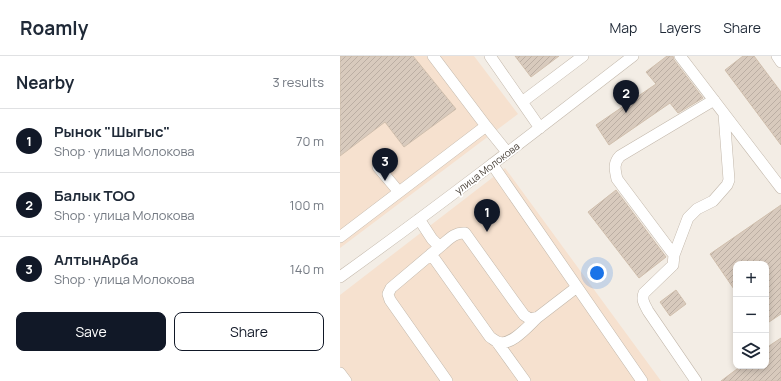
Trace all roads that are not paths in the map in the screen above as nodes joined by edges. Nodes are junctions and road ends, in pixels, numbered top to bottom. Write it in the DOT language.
graph roads {
  1 [pos="433,56"];
  2 [pos="490,56"];
  3 [pos="583,56"];
  4 [pos="633,56"];
  5 [pos="680,56"];
  6 [pos="777,56"];
  7 [pos="781,62"];
  8 [pos="714,100"];
  9 [pos="522,102"];
  10 [pos="724,114"];
  11 [pos="486,126"];
  12 [pos="540,128"];
  13 [pos="508,152"];
  14 [pos="492,164"];
  15 [pos="378,167"];
  16 [pos="781,188"];
  17 [pos="399,192"];
  18 [pos="419,219"];
  19 [pos="340,237"];
  20 [pos="442,245"];
  21 [pos="431,254"];
  22 [pos="674,255"];
  23 [pos="340,277"];
  24 [pos="577,287"];
  25 [pos="538,317"];
  26 [pos="497,342"];
  27 [pos="340,373"];
  28 [pos="636,379"];
  29 [pos="346,381"];
  30 [pos="447,381"];
  31 [pos="525,381"];
  32 [pos="696,381"];
  1 -- 11 [label="street"];
  2 -- 9 [label="street"];
  3 -- 9 [label="street"];
  4 -- 12 [label="street, улица Молокова"];
  5 -- 8 [label="street"];
  6 -- 7 [label="street"];
  8 -- 10 [label="street"];
  8 -- 22 [label="street"];
  9 -- 12 [label="street"];
  10 -- 16 [label="street"];
  10 -- 22 [label="street"];
  11 -- 13 [label="street"];
  11 -- 17 [label="street"];
  12 -- 13 [label="street, улица Молокова"];
  13 -- 14 [label="street, улица Молокова"];
  14 -- 18 [label="street, улица Молокова"];
  14 -- 24 [label="street"];
  15 -- 17 [label="street"];
  17 -- 19 [label="street"];
  18 -- 20 [label="street"];
  18 -- 23 [label="street, улица Молокова"];
  20 -- 21 [label="street"];
  20 -- 25 [label="street"];
  21 -- 26 [label="street"];
  21 -- 30 [label="street"];
  22 -- 32 [label="street"];
  24 -- 25 [label="street"];
  24 -- 28 [label="street"];
  25 -- 26 [label="street"];
  26 -- 31 [label="street"];
  27 -- 29 [label="street"];
}
